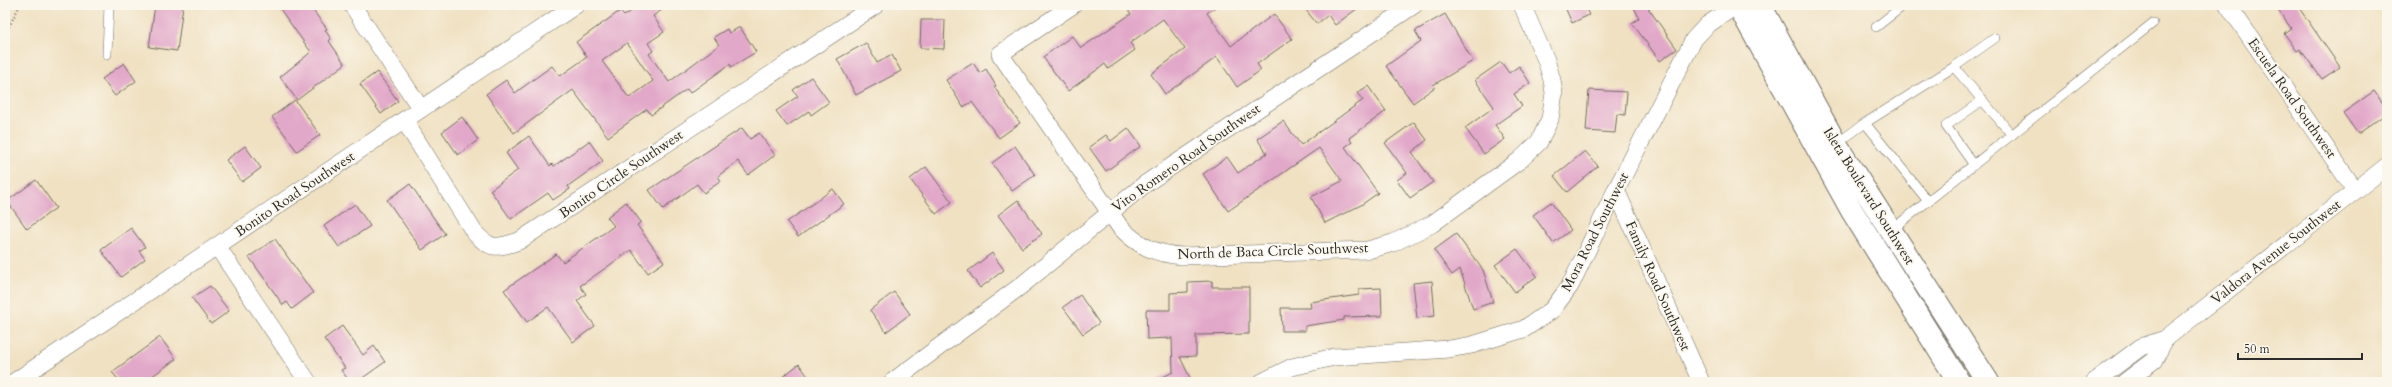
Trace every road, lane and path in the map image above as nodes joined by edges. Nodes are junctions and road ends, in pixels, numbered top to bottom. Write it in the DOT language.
graph roads {
  1 [pos="20,5"];
  2 [pos="109,5"];
  3 [pos="352,5"];
  4 [pos="576,5"];
  5 [pos="876,5"];
  6 [pos="1073,5"];
  7 [pos="1414,5"];
  8 [pos="1522,5"];
  9 [pos="1738,5"];
  10 [pos="1760,5"];
  11 [pos="1904,5"];
  12 [pos="2228,5"];
  13 [pos="2153,23"];
  14 [pos="1876,27"];
  15 [pos="5,34"];
  16 [pos="1995,38"];
  17 [pos="107,54"];
  18 [pos="1954,67"];
  19 [pos="1983,100"];
  20 [pos="421,109"];
  21 [pos="404,120"];
  22 [pos="1865,123"];
  23 [pos="2012,135"];
  24 [pos="1828,150"];
  25 [pos="1974,165"];
  26 [pos="2387,166"];
  27 [pos="1616,190"];
  28 [pos="2355,190"];
  29 [pos="1928,201"];
  30 [pos="1109,212"];
  31 [pos="1890,231"];
  32 [pos="217,246"];
  33 [pos="2165,339"];
  34 [pos="14,382"];
  35 [pos="308,382"];
  36 [pos="892,382"];
  37 [pos="1262,382"];
  38 [pos="1701,382"];
  39 [pos="1959,382"];
  40 [pos="1988,382"];
  41 [pos="2094,382"];
  42 [pos="2125,382"];
  1 -- 15 [label="path"];
  2 -- 17 [label="lane"];
  3 -- 20 [label="street"];
  4 -- 20 [label="street, Bonito Road Southwest"];
  5 -- 21 [label="street, Bonito Circle Southwest"];
  6 -- 30 [label="street, North de Baca Circle Southwest"];
  7 -- 30 [label="street, Vito Romero Road Southwest"];
  8 -- 30 [label="street, North de Baca Circle Southwest"];
  9 -- 24 [label="main road, Isleta Boulevard Southwest"];
  9 -- 27 [label="street, Mora Road Southwest"];
  10 -- 24 [label="main road, Isleta Boulevard Southwest"];
  11 -- 14 [label="lane"];
  12 -- 28 [label="street, Escuela Road Southwest"];
  13 -- 23 [label="lane"];
  16 -- 18 [label="lane"];
  18 -- 19 [label="lane"];
  18 -- 22 [label="lane"];
  19 -- 23 [label="lane"];
  19 -- 25 [label="lane"];
  20 -- 21 [label="street, Bonito Road Southwest"];
  21 -- 32 [label="street, Bonito Road Southwest"];
  22 -- 24 [label="lane"];
  22 -- 29 [label="lane"];
  23 -- 25 [label="lane"];
  24 -- 31 [label="main road, Isleta Boulevard Southwest"];
  24 -- 39 [label="main road, Isleta Boulevard Southwest"];
  25 -- 29 [label="lane"];
  26 -- 28 [label="street, Valdora Avenue Southwest"];
  27 -- 37 [label="street, Mora Road Southwest"];
  27 -- 38 [label="street, Family Road Southwest"];
  28 -- 33 [label="street, Valdora Avenue Southwest"];
  29 -- 31 [label="lane"];
  30 -- 36 [label="street, Vito Romero Road Southwest"];
  31 -- 40 [label="main road, Isleta Boulevard Southwest"];
  32 -- 34 [label="street, Bonito Road Southwest"];
  32 -- 35 [label="street"];
  33 -- 41 [label="street, Valdora Avenue Southwest"];
  33 -- 42 [label="street, Valdora Avenue Southwest"];
}
